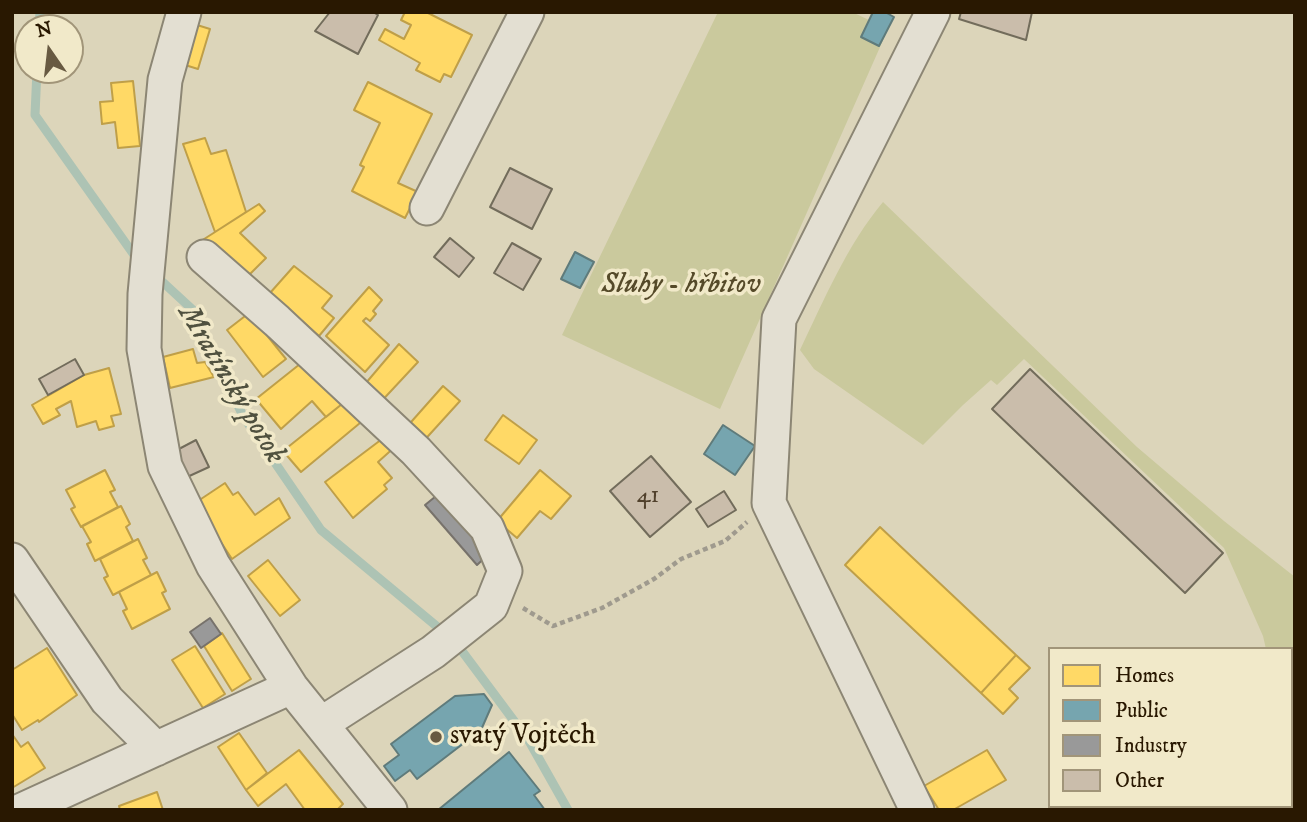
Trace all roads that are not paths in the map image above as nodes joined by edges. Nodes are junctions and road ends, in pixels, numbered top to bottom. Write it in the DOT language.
graph roads {
  1 [pos="184,12"];
  2 [pos="527,12"];
  3 [pos="933,12"];
  4 [pos="428,208"];
  5 [pos="204,257"];
  6 [pos="12,560"];
  7 [pos="291,687"];
  8 [pos="321,724"];
  9 [pos="156,749"];
  10 [pos="22,810"];
  11 [pos="390,810"];
  12 [pos="917,810"];
  1 -- 7 [label="street"];
  2 -- 4 [label="street"];
  3 -- 12 [label="street"];
  5 -- 8 [label="street"];
  6 -- 9 [label="street"];
  7 -- 8 [label="street"];
  7 -- 9 [label="street"];
  8 -- 11 [label="street"];
  9 -- 10 [label="street"];
}
